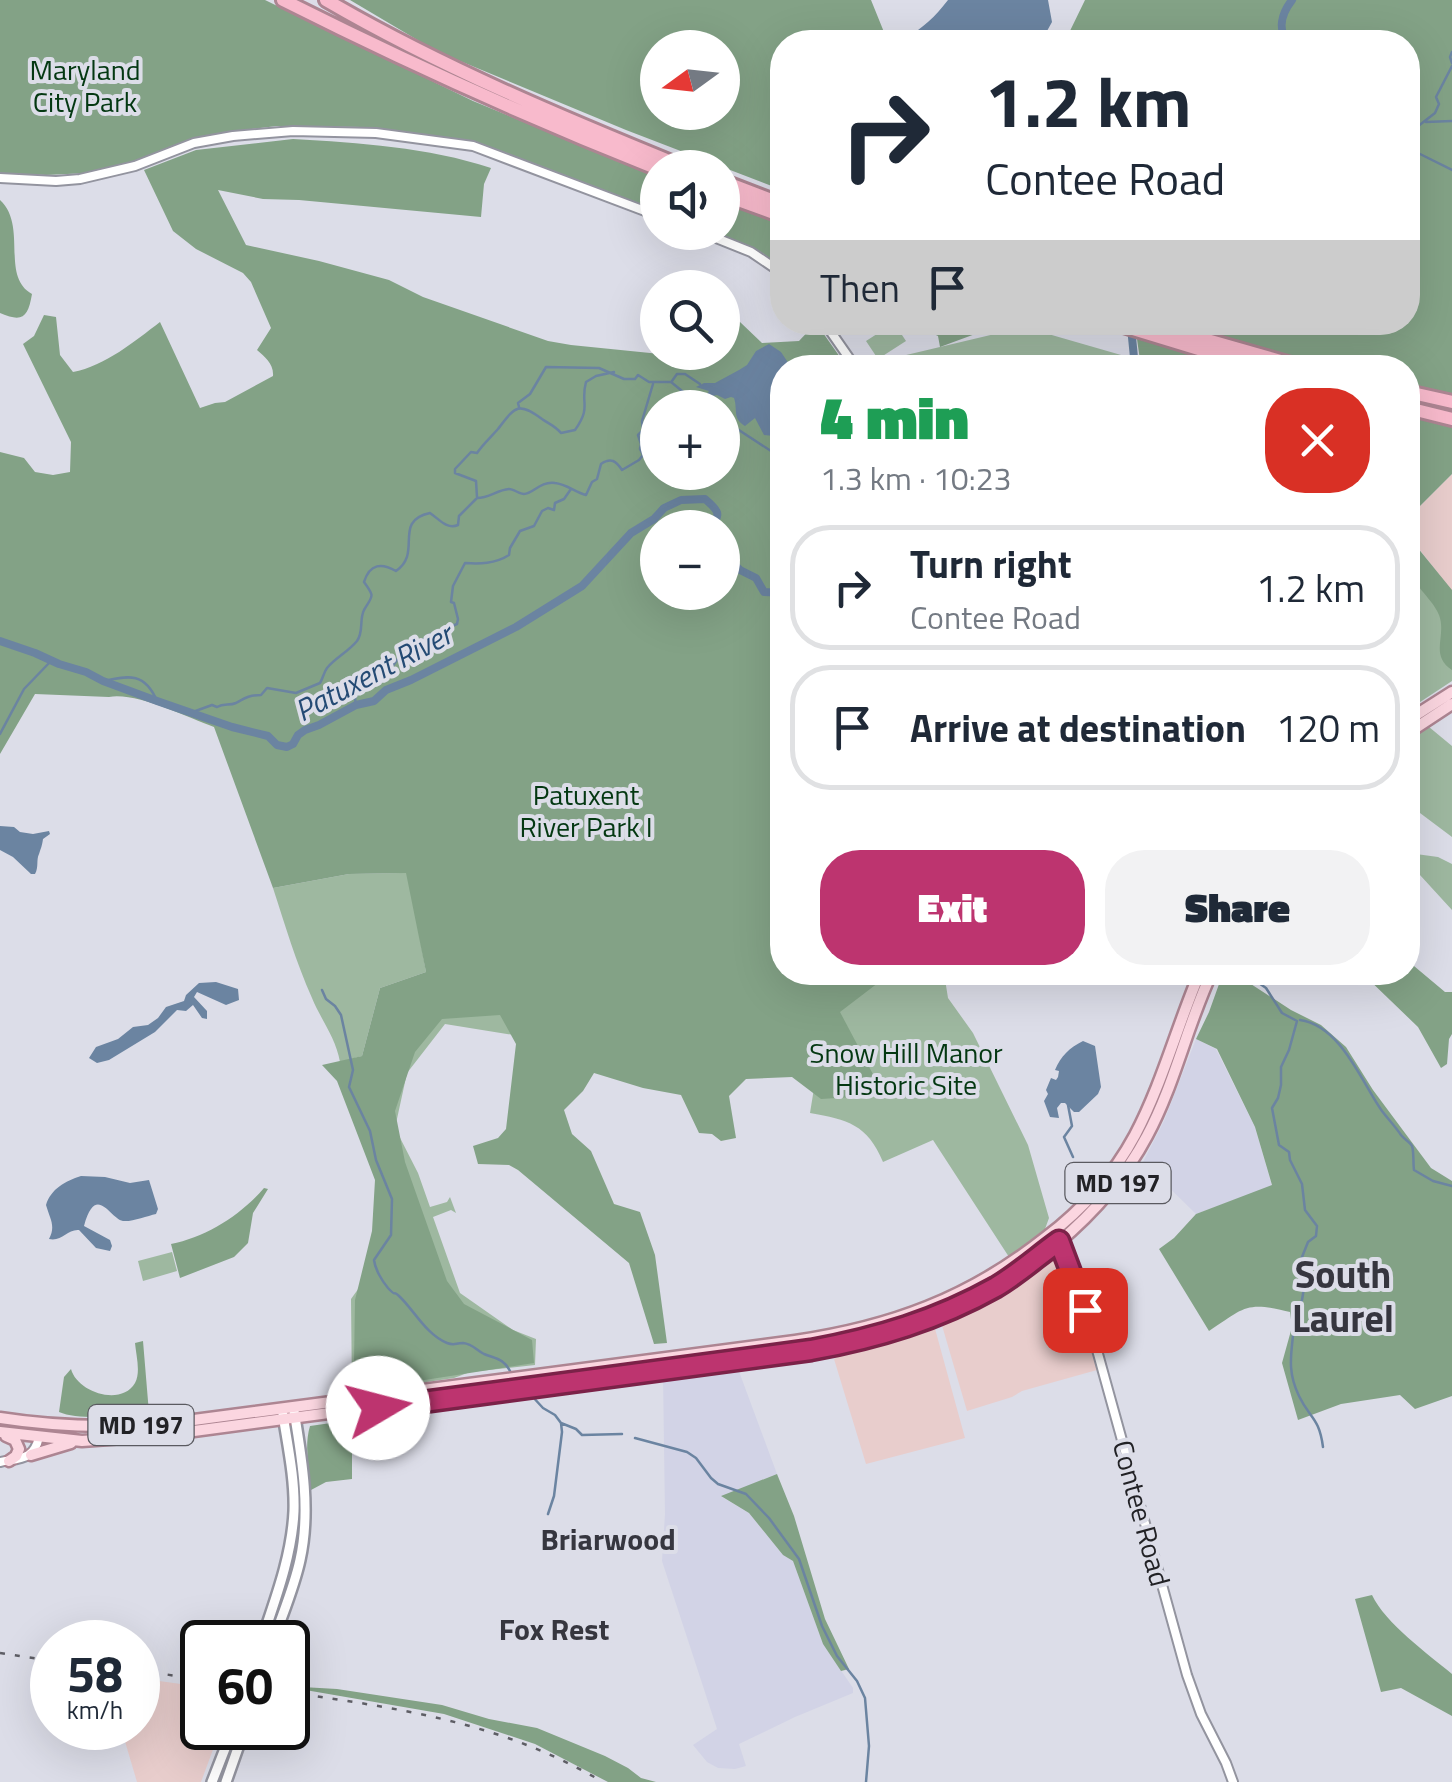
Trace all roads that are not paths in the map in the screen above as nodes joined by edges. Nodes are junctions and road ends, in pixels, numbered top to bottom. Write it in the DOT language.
graph roads {
  1 [pos="283,0"];
  2 [pos="326,0"];
  3 [pos="643,150"];
  4 [pos="640,161"];
  5 [pos="0,178"];
  6 [pos="740,188"];
  7 [pos="770,199"];
  8 [pos="740,201"];
  9 [pos="640,209"];
  10 [pos="770,212"];
  11 [pos="740,248"];
  12 [pos="770,264"];
  13 [pos="1166,335"];
  14 [pos="1167,335"];
  15 [pos="1224,355"];
  16 [pos="1251,355"];
  17 [pos="1420,395"];
  18 [pos="1452,402"];
  19 [pos="1420,411"];
  20 [pos="1452,419"];
  21 [pos="1452,692"];
  22 [pos="1452,704"];
  23 [pos="1420,712"];
  24 [pos="1420,725"];
  25 [pos="1195,985"];
  26 [pos="1207,985"];
  27 [pos="1184,1046"];
  28 [pos="1158,1080"];
  29 [pos="1057,1235"];
  30 [pos="289,1414"];
  31 [pos="0,1418"];
  32 [pos="0,1434"];
  33 [pos="39,1437"];
  34 [pos="82,1441"];
  35 [pos="31,1455"];
  36 [pos="4,1461"];
  37 [pos="268,1620"];
  38 [pos="281,1620"];
  39 [pos="224,1750"];
  40 [pos="237,1750"];
  41 [pos="212,1782"];
  42 [pos="226,1782"];
  43 [pos="1233,1782"];
  1 -- 4 [label="highway"];
  2 -- 3 [label="highway"];
  5 -- 9 [label="street"];
  6 -- 7 [label="highway"];
  8 -- 10 [label="highway"];
  11 -- 12 [label="street"];
  13 -- 15 [label="highway"];
  14 -- 16 [label="highway"];
  17 -- 18 [label="highway"];
  19 -- 20 [label="highway"];
  21 -- 23 [label="main road"];
  22 -- 24 [label="main road"];
  25 -- 28 [label="main road, MD 197"];
  26 -- 27 [label="main road, MD 197"];
  27 -- 28 [label="main road"];
  27 -- 29 [label="main road, MD 197"];
  28 -- 29 [label="main road, MD 197"];
  29 -- 30 [label="main road, MD 197"];
  29 -- 43 [label="street, Contee Road"];
  30 -- 31 [label="main road, MD 197"];
  30 -- 34 [label="main road, MD 197"];
  30 -- 37 [label="main road"];
  30 -- 38 [label="main road"];
  32 -- 33 [label="main road, MD 197"];
  32 -- 36 [label="main road"];
  33 -- 34 [label="main road, MD 197"];
  33 -- 35 [label="street"];
  34 -- 35 [label="main road"];
  35 -- 36 [label="street"];
  39 -- 41 [label="main road"];
  40 -- 42 [label="main road"];
}
